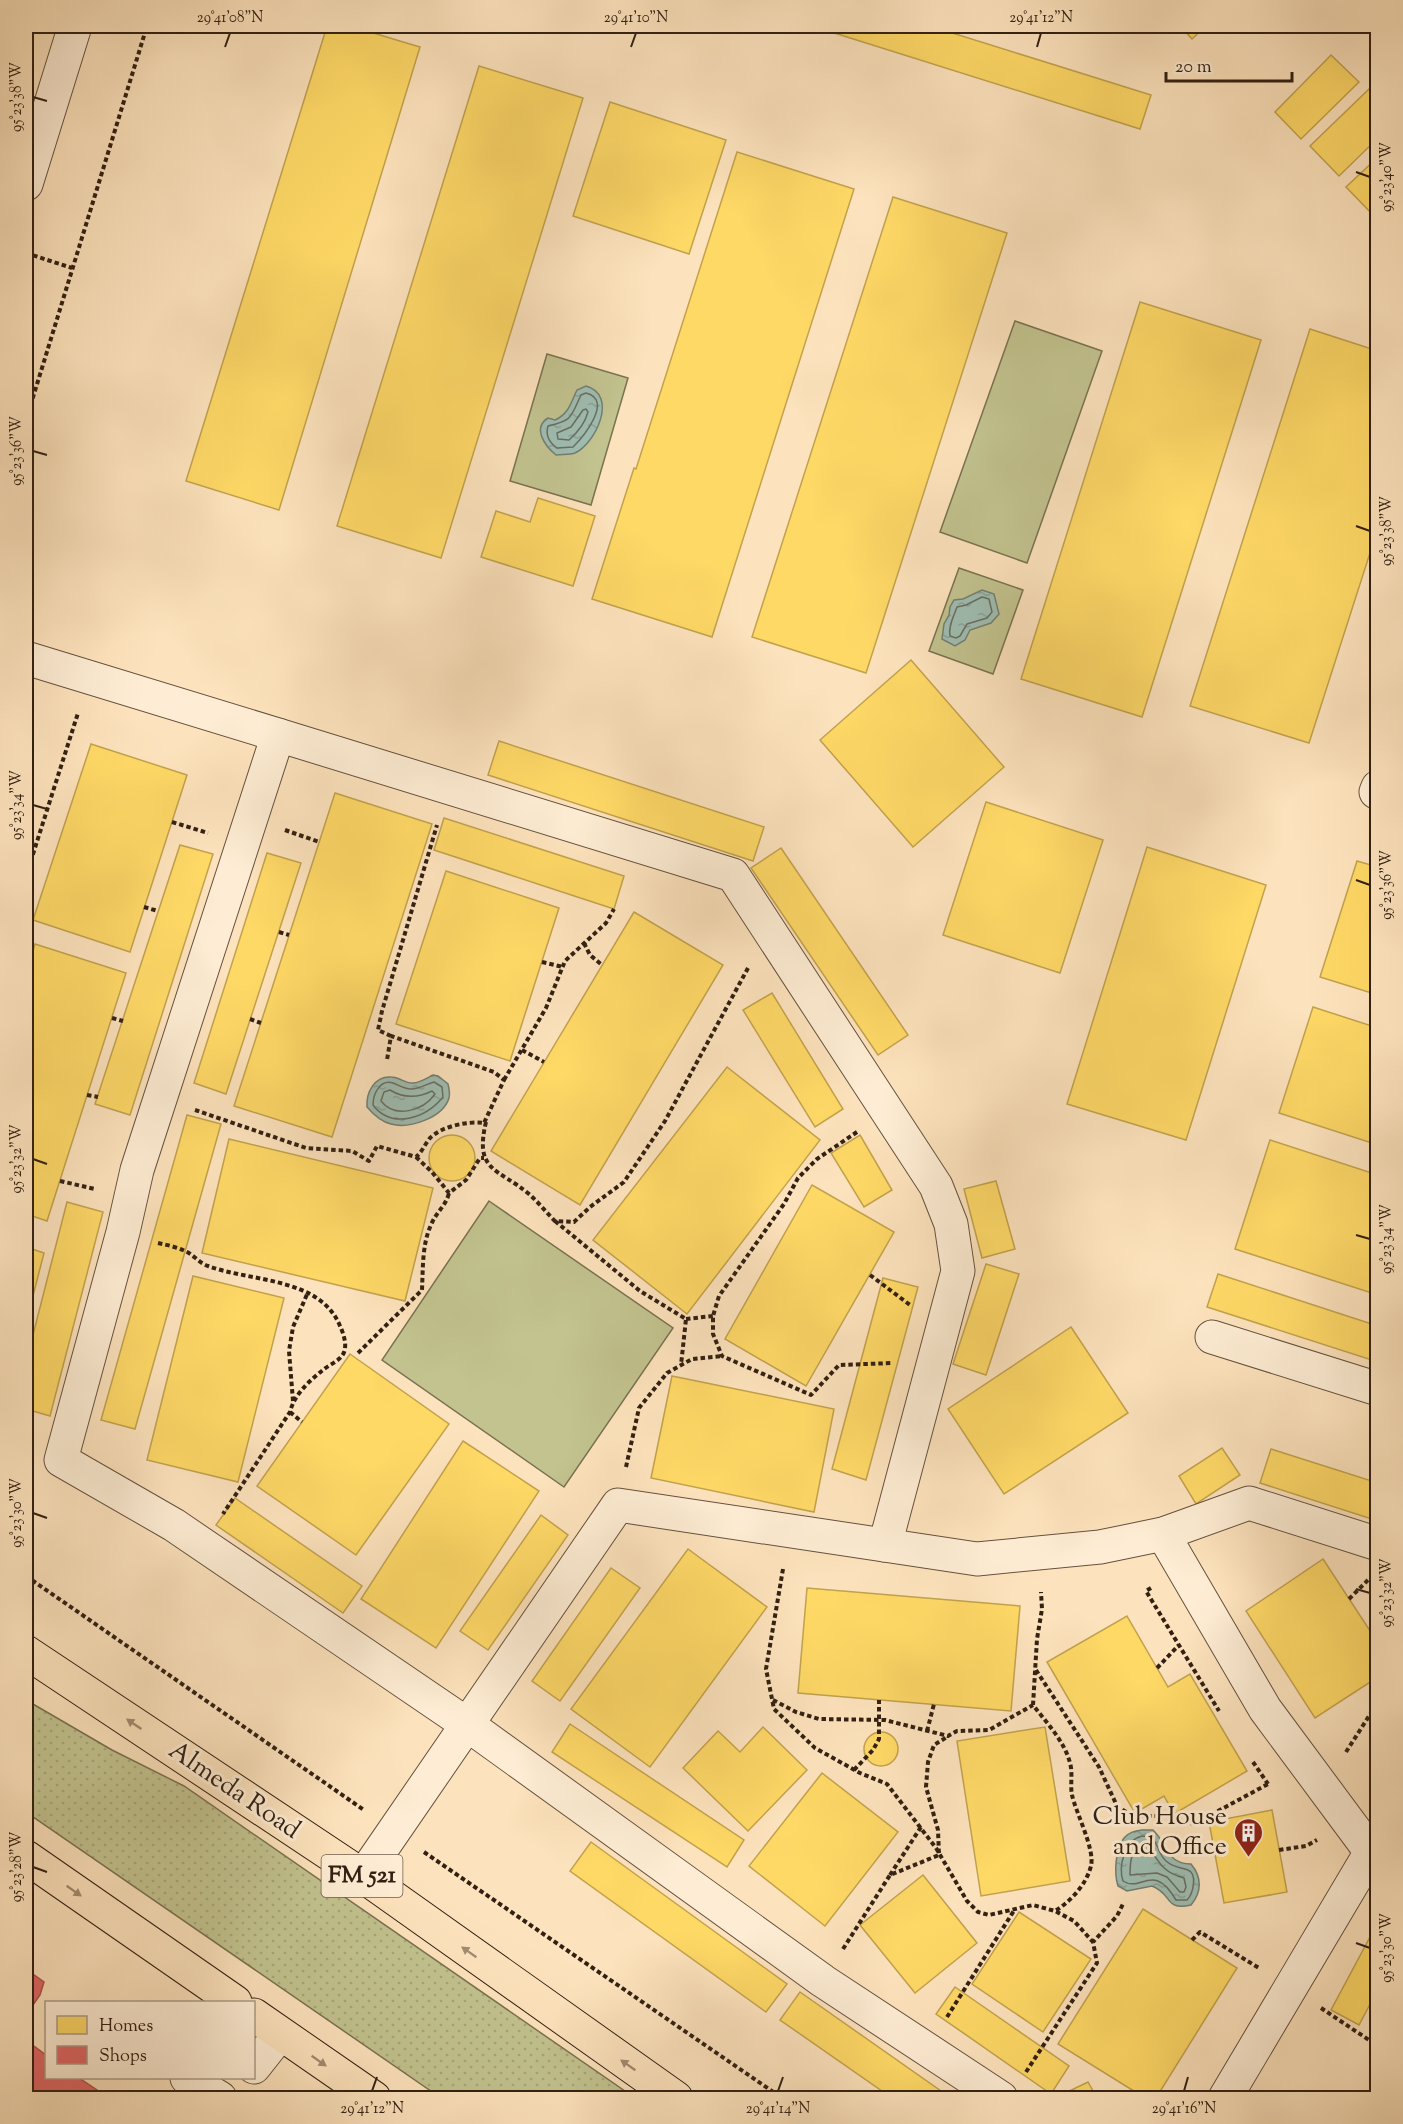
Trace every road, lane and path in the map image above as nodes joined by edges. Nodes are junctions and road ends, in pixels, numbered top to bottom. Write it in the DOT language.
graph roads {
  1 [pos="75,26"];
  2 [pos="147,26"];
  3 [pos="26,184"];
  4 [pos="26,253"];
  5 [pos="72,268"];
  6 [pos="26,420"];
  7 [pos="26,658"];
  8 [pos="89,678"];
  9 [pos="278,735"];
  10 [pos="1377,787"];
  11 [pos="1377,793"];
  12 [pos="440,818"];
  13 [pos="26,876"];
  14 [pos="144,907"];
  15 [pos="614,909"];
  16 [pos="158,911"];
  17 [pos="769,930"];
  18 [pos="279,932"];
  19 [pos="289,935"];
  20 [pos="584,943"];
  21 [pos="542,962"];
  22 [pos="602,965"];
  23 [pos="563,967"];
  24 [pos="112,1018"];
  25 [pos="250,1019"];
  26 [pos="123,1021"];
  27 [pos="261,1023"];
  28 [pos="391,1036"];
  29 [pos="522,1050"];
  30 [pos="387,1060"];
  31 [pos="544,1062"];
  32 [pos="504,1080"];
  33 [pos="87,1095"];
  34 [pos="98,1097"];
  35 [pos="160,1098"];
  36 [pos="887,1112"];
  37 [pos="486,1120"];
  38 [pos="416,1157"];
  39 [pos="484,1158"];
  40 [pos="449,1193"];
  41 [pos="555,1221"];
  42 [pos="123,1232"];
  43 [pos="870,1275"];
  44 [pos="308,1292"];
  45 [pos="713,1316"];
  46 [pos="686,1319"];
  47 [pos="943,1329"];
  48 [pos="1212,1337"];
  49 [pos="358,1353"];
  50 [pos="722,1356"];
  51 [pos="934,1362"];
  52 [pos="681,1365"];
  53 [pos="1377,1389"];
  54 [pos="293,1401"];
  55 [pos="290,1412"];
  56 [pos="302,1422"];
  57 [pos="618,1505"];
  58 [pos="789,1530"];
  59 [pos="1163,1534"];
  60 [pos="1377,1544"];
  61 [pos="885,1545"];
  62 [pos="204,1546"];
  63 [pos="1041,1552"];
  64 [pos="26,1652"];
  65 [pos="1036,1670"];
  66 [pos="772,1700"];
  67 [pos="879,1700"];
  68 [pos="1377,1702"];
  69 [pos="934,1704"];
  70 [pos="1033,1705"];
  71 [pos="879,1720"];
  72 [pos="468,1725"];
  73 [pos="927,1731"];
  74 [pos="948,1736"];
  75 [pos="854,1770"];
  76 [pos="1315,1776"];
  77 [pos="1132,1816"];
  78 [pos="1138,1820"];
  79 [pos="921,1827"];
  80 [pos="1374,1851"];
  81 [pos="939,1855"];
  82 [pos="26,1857"];
  83 [pos="890,1875"];
  84 [pos="363,1876"];
  85 [pos="1123,1904"];
  86 [pos="1015,1909"];
  87 [pos="1055,1911"];
  88 [pos="1192,1940"];
  89 [pos="1093,1942"];
  90 [pos="823,1981"];
  91 [pos="1291,1987"];
  92 [pos="234,2001"];
  93 [pos="255,2016"];
  94 [pos="280,2034"];
  95 [pos="1377,2046"];
  96 [pos="927,2049"];
  97 [pos="255,2066"];
  98 [pos="189,2079"];
  99 [pos="244,2079"];
  100 [pos="1011,2089"];
  101 [pos="220,2098"];
  102 [pos="228,2098"];
  103 [pos="374,2098"];
  104 [pos="676,2098"];
  105 [pos="1225,2098"];
  1 -- 3 [label="street"];
  2 -- 5 [label="path"];
  4 -- 5 [label="path"];
  5 -- 6 [label="path"];
  7 -- 8 [label="street"];
  8 -- 9 [label="street"];
  8 -- 13 [label="path"];
  9 -- 17 [label="street"];
  9 -- 35 [label="street"];
  10 -- 11 [label="street"];
  12 -- 28 [label="path"];
  14 -- 16 [label="path"];
  15 -- 20 [label="path"];
  17 -- 36 [label="street"];
  17 -- 41 [label="path"];
  18 -- 19 [label="path"];
  20 -- 22 [label="path"];
  20 -- 23 [label="path"];
  21 -- 23 [label="path"];
  23 -- 29 [label="path"];
  24 -- 26 [label="path"];
  25 -- 27 [label="path"];
  28 -- 30 [label="path"];
  28 -- 32 [label="path"];
  29 -- 31 [label="path"];
  29 -- 32 [label="path"];
  32 -- 37 [label="path"];
  33 -- 34 [label="path"];
  35 -- 38 [label="path"];
  35 -- 42 [label="street"];
  36 -- 45 [label="path"];
  36 -- 47 [label="street"];
  37 -- 38 [label="path"];
  37 -- 39 [label="path"];
  38 -- 40 [label="path"];
  39 -- 40 [label="path"];
  39 -- 41 [label="path"];
  40 -- 49 [label="path"];
  41 -- 46 [label="path"];
  42 -- 44 [label="path"];
  42 -- 62 [label="street"];
  43 -- 47 [label="path"];
  44 -- 54 [label="path"];
  44 -- 54 [label="path"];
  45 -- 46 [label="path"];
  45 -- 50 [label="path"];
  46 -- 52 [label="path"];
  47 -- 51 [label="street"];
  48 -- 53 [label="street"];
  50 -- 51 [label="path"];
  50 -- 52 [label="path"];
  51 -- 61 [label="street"];
  52 -- 57 [label="path"];
  54 -- 55 [label="path"];
  55 -- 56 [label="path"];
  55 -- 62 [label="path"];
  57 -- 58 [label="street"];
  57 -- 72 [label="street"];
  58 -- 61 [label="street"];
  58 -- 66 [label="path"];
  59 -- 60 [label="street"];
  59 -- 63 [label="street"];
  59 -- 76 [label="street"];
  61 -- 63 [label="street"];
  62 -- 72 [label="street"];
  63 -- 65 [label="path"];
  84 -- 64 [label="main road, Almeda Road / FM 521, one-way"];
  65 -- 70 [label="path"];
  65 -- 77 [label="path"];
  66 -- 71 [label="path"];
  66 -- 75 [label="path"];
  67 -- 71 [label="path"];
  68 -- 76 [label="path"];
  69 -- 73 [label="path"];
  70 -- 74 [label="path"];
  70 -- 87 [label="path"];
  71 -- 73 [label="path"];
  71 -- 75 [label="path"];
  72 -- 84 [label="street"];
  72 -- 90 [label="street"];
  73 -- 74 [label="path"];
  74 -- 81 [label="path"];
  75 -- 79 [label="path"];
  76 -- 77 [label="path"];
  76 -- 80 [label="street"];
  77 -- 78 [label="path"];
  79 -- 81 [label="path"];
  79 -- 83 [label="path"];
  80 -- 91 [label="street"];
  81 -- 83 [label="path"];
  81 -- 86 [label="path"];
  82 -- 92 [label="main road, one-way"];
  83 -- 90 [label="path"];
  104 -- 84 [label="main road, Almeda Road / FM 521, one-way"];
  85 -- 89 [label="path"];
  86 -- 87 [label="path"];
  86 -- 96 [label="path"];
  87 -- 89 [label="path"];
  88 -- 91 [label="path"];
  89 -- 100 [label="path"];
  90 -- 96 [label="street"];
  91 -- 95 [label="path"];
  91 -- 105 [label="street"];
  93 -- 94 [label="main road"];
  94 -- 97 [label="street"];
  94 -- 103 [label="main road, one-way"];
  96 -- 100 [label="street"];
  98 -- 101 [label="street"];
  99 -- 102 [label="street"];
}
